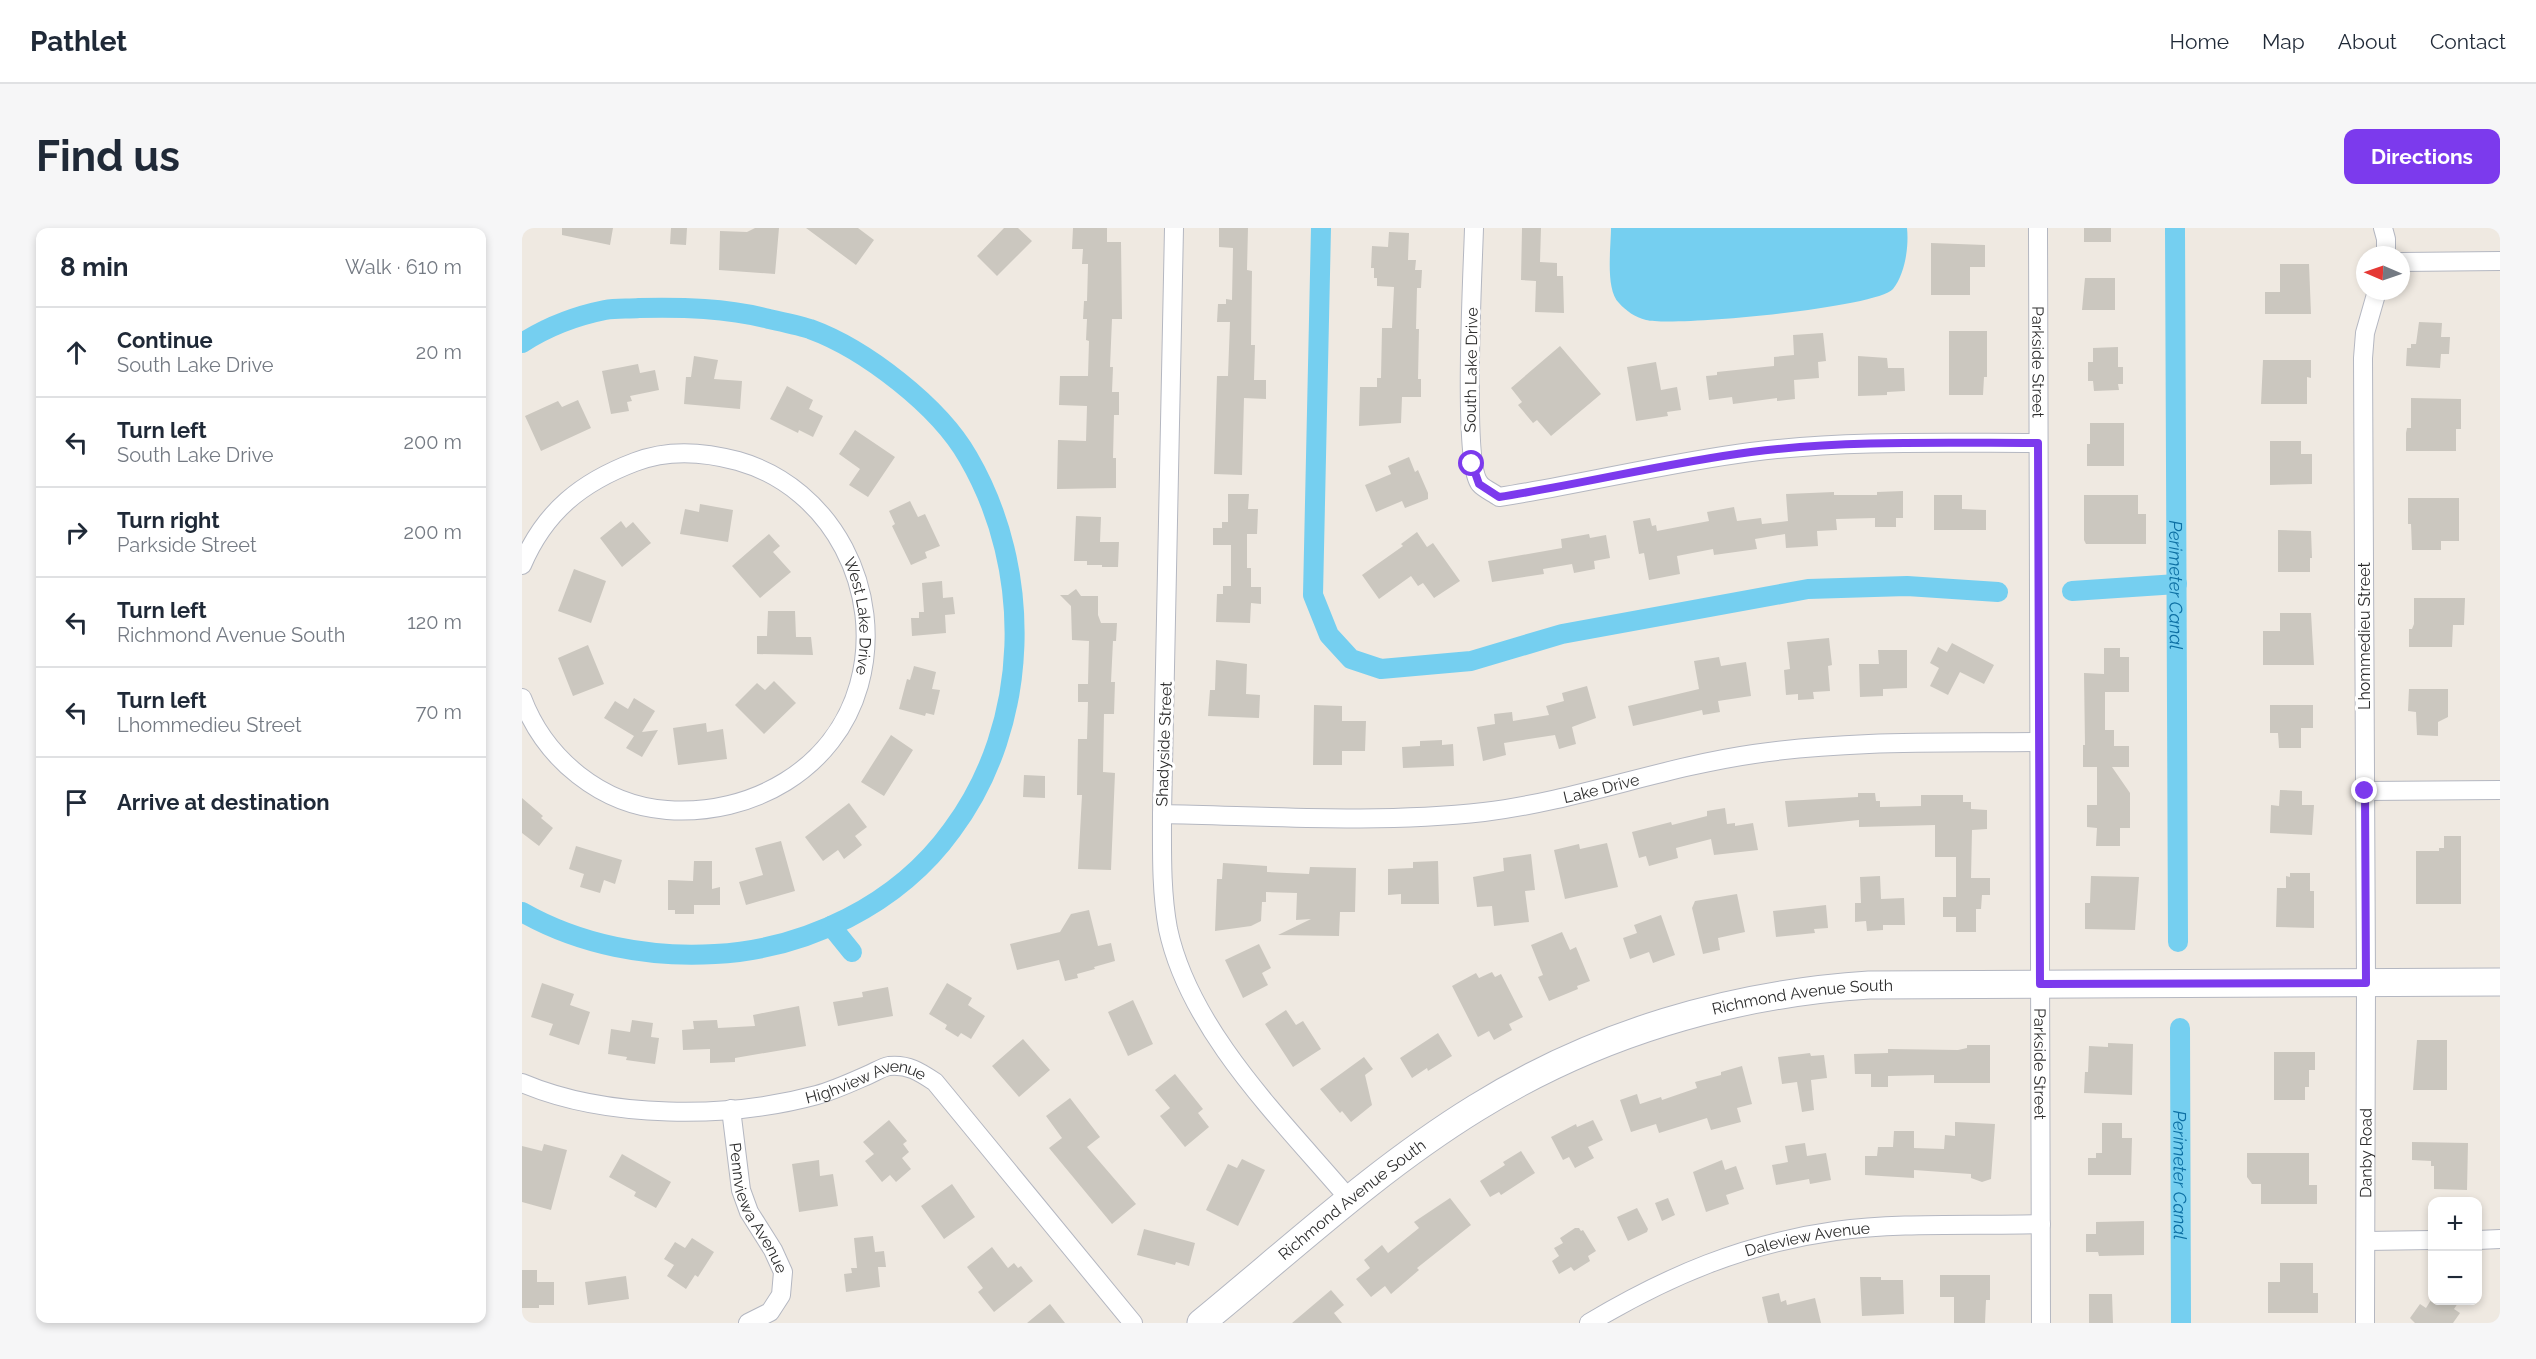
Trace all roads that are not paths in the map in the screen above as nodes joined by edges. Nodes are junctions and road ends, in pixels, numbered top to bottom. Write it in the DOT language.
graph roads {
  1 [pos="1173,228"];
  2 [pos="1474,228"];
  3 [pos="2038,228"];
  4 [pos="2383,228"];
  5 [pos="2386,246"];
  6 [pos="2500,261"];
  7 [pos="2410,262"];
  8 [pos="2374,300"];
  9 [pos="2038,443"];
  10 [pos="522,565"];
  11 [pos="522,698"];
  12 [pos="2039,742"];
  13 [pos="2500,790"];
  14 [pos="2365,791"];
  15 [pos="1162,814"];
  16 [pos="2500,982"];
  17 [pos="2366,983"];
  18 [pos="2040,984"];
  19 [pos="522,1083"];
  20 [pos="730,1109"];
  21 [pos="1350,1200"];
  22 [pos="2041,1224"];
  23 [pos="2500,1239"];
  24 [pos="2428,1240"];
  25 [pos="2482,1240"];
  26 [pos="2366,1241"];
  27 [pos="748,1323"];
  28 [pos="1133,1323"];
  29 [pos="1201,1323"];
  30 [pos="1589,1323"];
  31 [pos="2041,1323"];
  32 [pos="2365,1323"];
  1 -- 15 [label="street, Shadyside Street"];
  2 -- 9 [label="street, South Lake Drive"];
  3 -- 9 [label="street, Parkside Street"];
  4 -- 5 [label="street"];
  6 -- 7 [label="street"];
  8 -- 14 [label="street, Lhommedieu Street"];
  9 -- 12 [label="street, Parkside Street"];
  10 -- 11 [label="street, West Lake Drive"];
  12 -- 15 [label="street, Lake Drive"];
  12 -- 18 [label="street, Parkside Street"];
  13 -- 14 [label="street"];
  14 -- 17 [label="street, Lhommedieu Street"];
  15 -- 21 [label="street, Shadyside Street"];
  16 -- 17 [label="street, Richmond Avenue South"];
  17 -- 18 [label="street, Richmond Avenue South"];
  17 -- 26 [label="street, Danby Road"];
  18 -- 21 [label="street, Richmond Avenue South"];
  18 -- 22 [label="street, Parkside Street"];
  19 -- 20 [label="street, Highview Avenue"];
  20 -- 27 [label="street, Pennviewa Avenue"];
  20 -- 28 [label="street, Highview Avenue"];
  21 -- 29 [label="street, Richmond Avenue South"];
  22 -- 30 [label="street, Daleview Avenue"];
  22 -- 31 [label="street, Parkside Street"];
  23 -- 25 [label="street"];
  24 -- 26 [label="street"];
  26 -- 32 [label="street, Danby Road"];
}
